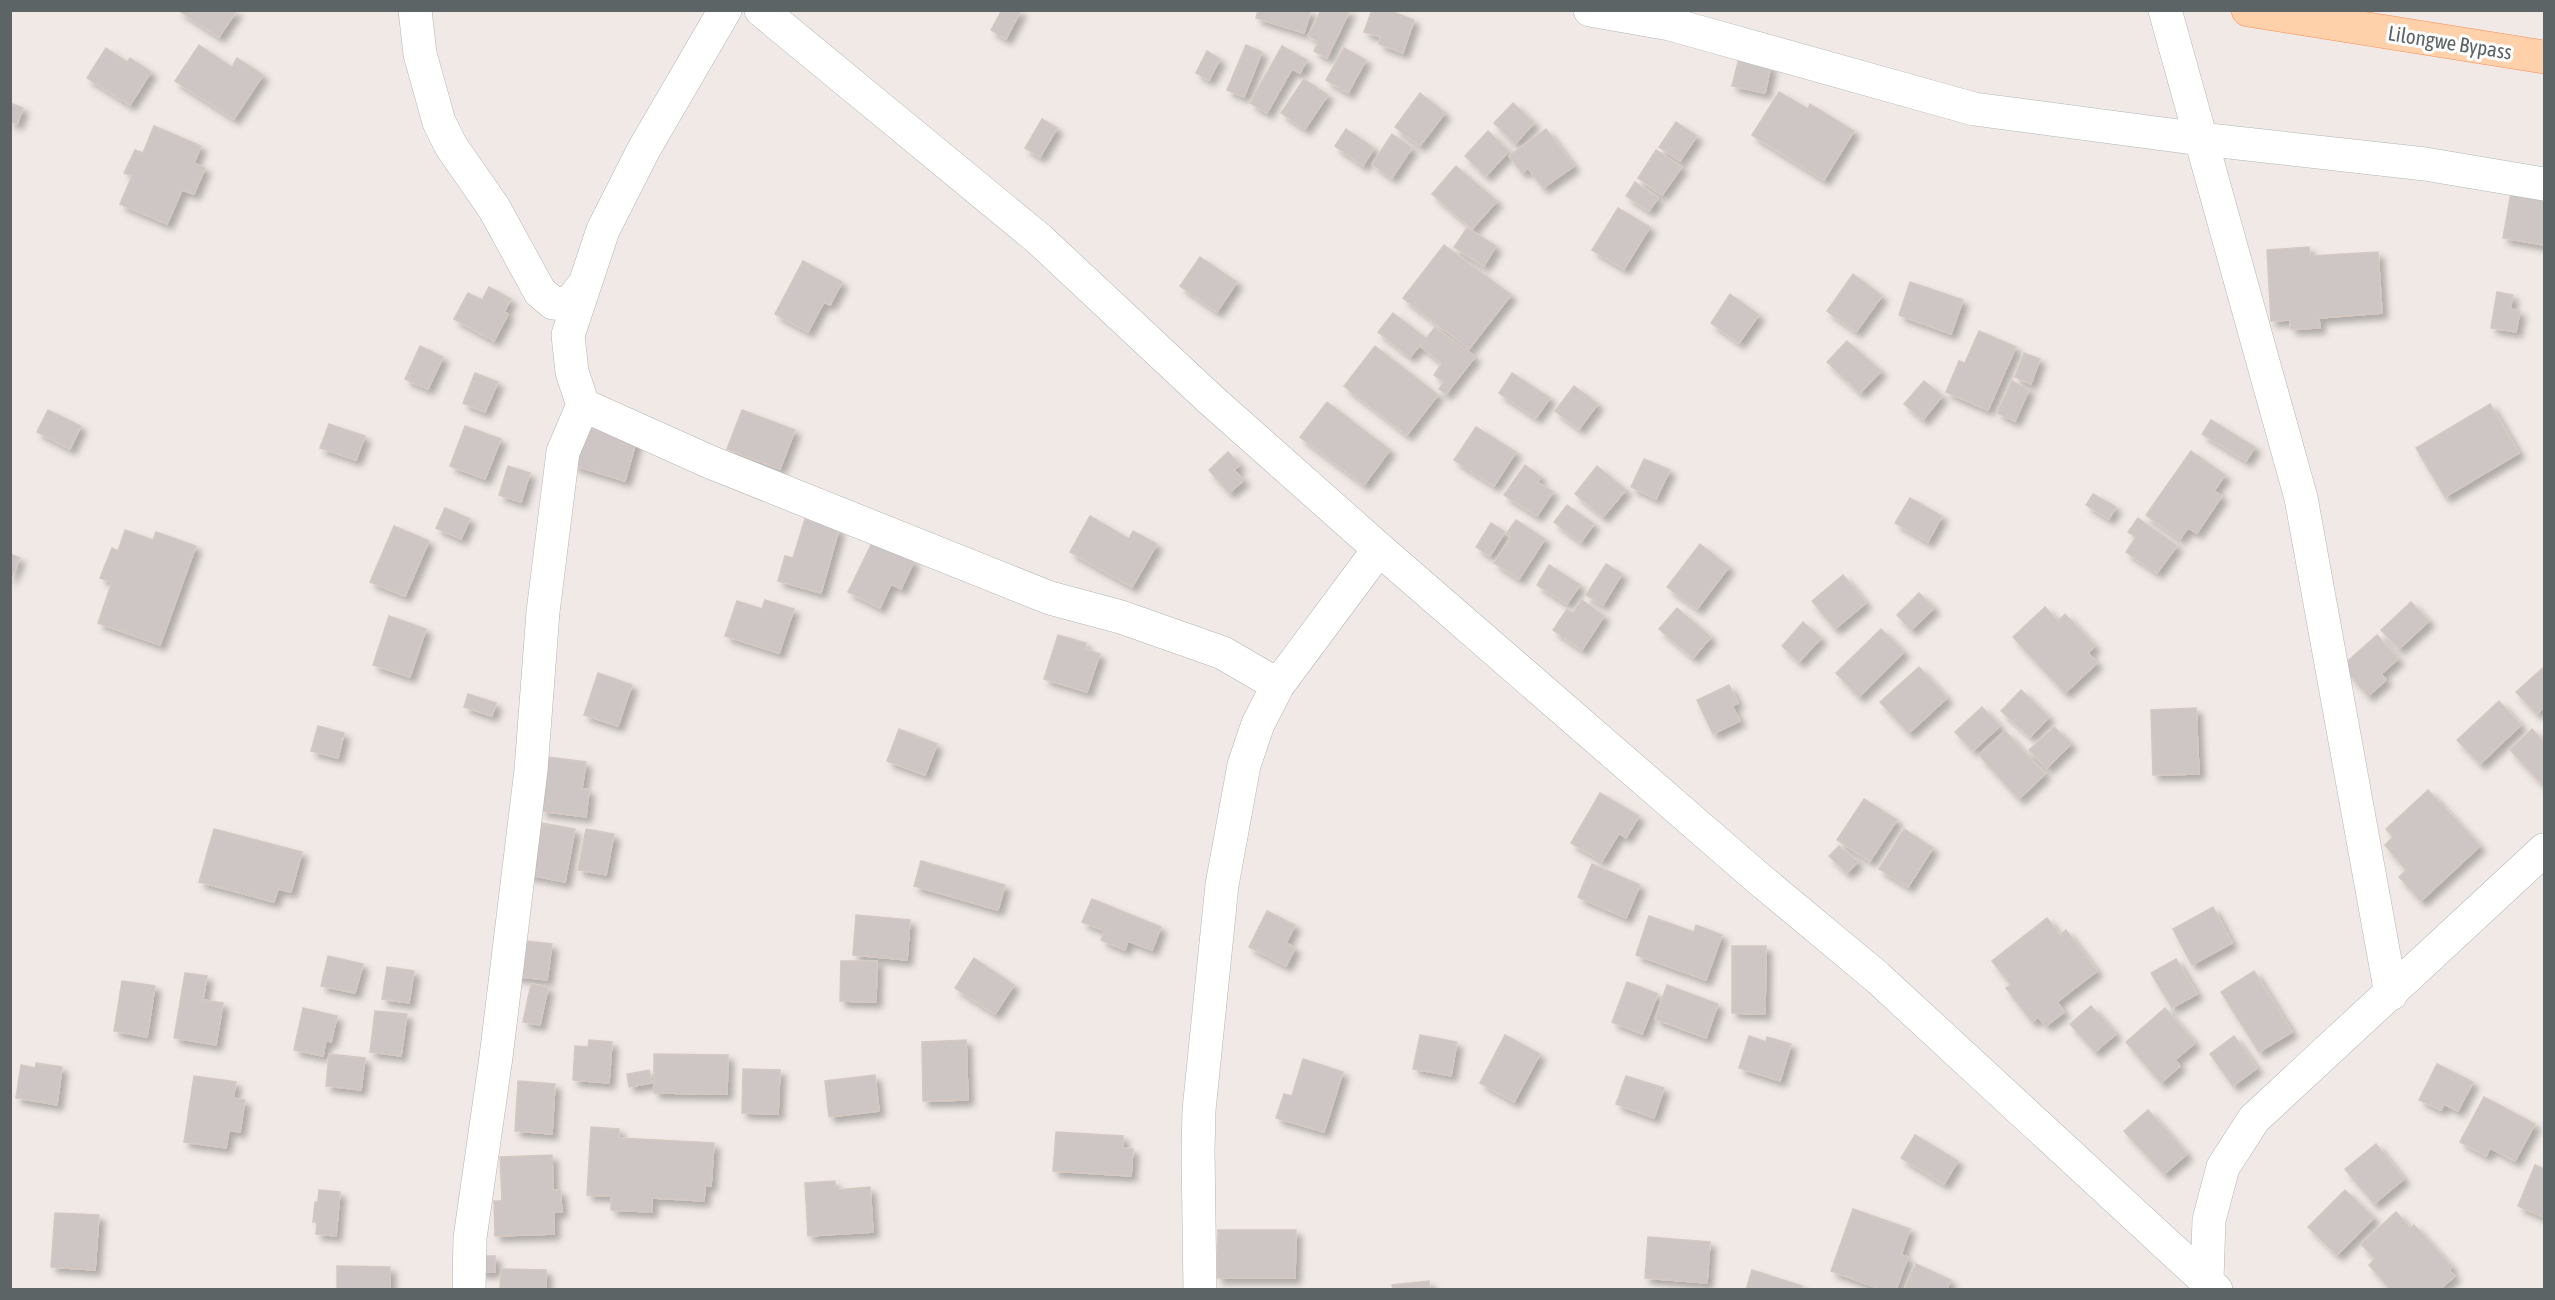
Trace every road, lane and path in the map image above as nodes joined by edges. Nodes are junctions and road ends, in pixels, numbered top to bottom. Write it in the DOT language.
graph roads {
  1 [pos="415,10"];
  2 [pos="761,10"];
  3 [pos="1590,10"];
  4 [pos="2165,10"];
  5 [pos="2248,10"];
  6 [pos="714,17"];
  7 [pos="2544,57"];
  8 [pos="2201,139"];
  9 [pos="2544,184"];
  10 [pos="582,287"];
  11 [pos="583,405"];
  12 [pos="1379,549"];
  13 [pos="1278,685"];
  14 [pos="2544,850"];
  15 [pos="2391,994"];
  16 [pos="2212,1285"];
  17 [pos="469,1290"];
  18 [pos="1200,1290"];
  1 -- 10 [label="street"];
  2 -- 12 [label="street"];
  3 -- 8 [label="street"];
  4 -- 8 [label="street"];
  5 -- 7 [label="main road, Lilongwe Bypass"];
  6 -- 10 [label="street"];
  8 -- 9 [label="street"];
  8 -- 15 [label="street"];
  10 -- 11 [label="street"];
  11 -- 13 [label="street"];
  11 -- 17 [label="street"];
  12 -- 13 [label="street"];
  12 -- 16 [label="street"];
  13 -- 18 [label="street"];
  14 -- 15 [label="street"];
  15 -- 16 [label="street"];
}
